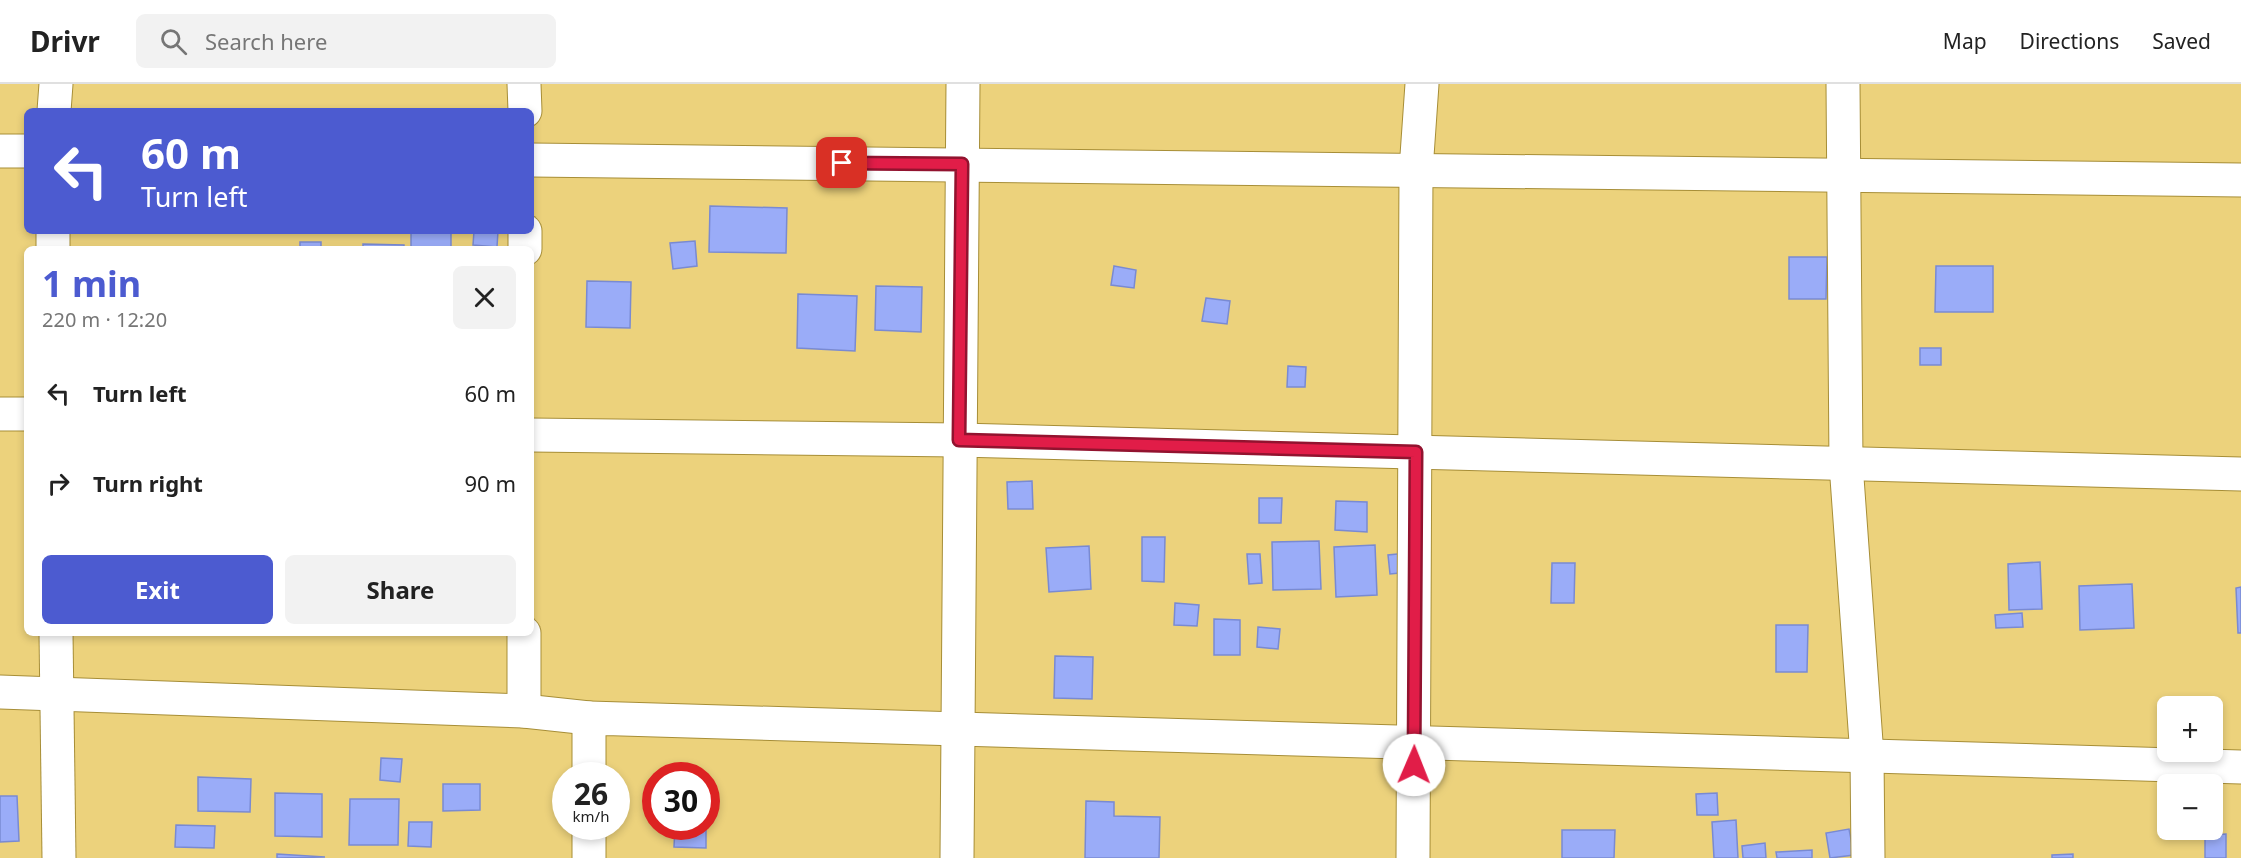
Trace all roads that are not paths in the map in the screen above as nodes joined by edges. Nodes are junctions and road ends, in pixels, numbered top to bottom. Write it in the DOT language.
graph roads {
  1 [pos="56,84"];
  2 [pos="524,84"];
  3 [pos="963,84"];
  4 [pos="1422,84"];
  5 [pos="1843,84"];
  6 [pos="54,108"];
  7 [pos="525,108"];
  8 [pos="0,151"];
  9 [pos="24,152"];
  10 [pos="534,160"];
  11 [pos="962,164"];
  12 [pos="1416,170"];
  13 [pos="1844,176"];
  14 [pos="2241,180"];
  15 [pos="0,414"];
  16 [pos="24,414"];
  17 [pos="534,435"];
  18 [pos="959,440"];
  19 [pos="1416,452"];
  20 [pos="1846,464"];
  21 [pos="2241,474"];
  22 [pos="56,636"];
  23 [pos="524,636"];
  24 [pos="0,692"];
  25 [pos="56,693"];
  26 [pos="524,711"];
  27 [pos="589,718"];
  28 [pos="957,729"];
  29 [pos="1414,741"];
  30 [pos="1867,756"];
  31 [pos="589,762"];
  32 [pos="2241,767"];
  33 [pos="589,840"];
  34 [pos="59,858"];
  35 [pos="589,858"];
  36 [pos="957,858"];
  37 [pos="1413,858"];
  38 [pos="1868,858"];
  1 -- 6 [label="street"];
  2 -- 7 [label="street"];
  3 -- 11 [label="street"];
  4 -- 12 [label="street"];
  5 -- 13 [label="street"];
  8 -- 9 [label="street"];
  10 -- 11 [label="street"];
  11 -- 12 [label="street"];
  11 -- 18 [label="street"];
  12 -- 13 [label="street"];
  12 -- 19 [label="street"];
  13 -- 14 [label="street"];
  13 -- 20 [label="street"];
  15 -- 16 [label="street"];
  17 -- 18 [label="street"];
  18 -- 19 [label="street"];
  18 -- 28 [label="street"];
  19 -- 20 [label="street"];
  19 -- 29 [label="street"];
  20 -- 21 [label="street"];
  20 -- 30 [label="street"];
  22 -- 25 [label="street"];
  23 -- 26 [label="street"];
  24 -- 25 [label="street"];
  25 -- 26 [label="street"];
  25 -- 34 [label="street"];
  26 -- 27 [label="street"];
  27 -- 28 [label="street"];
  27 -- 31 [label="street"];
  28 -- 29 [label="street"];
  28 -- 36 [label="street"];
  29 -- 30 [label="street"];
  29 -- 37 [label="street"];
  30 -- 32 [label="street"];
  30 -- 38 [label="street"];
  33 -- 35 [label="street"];
}
